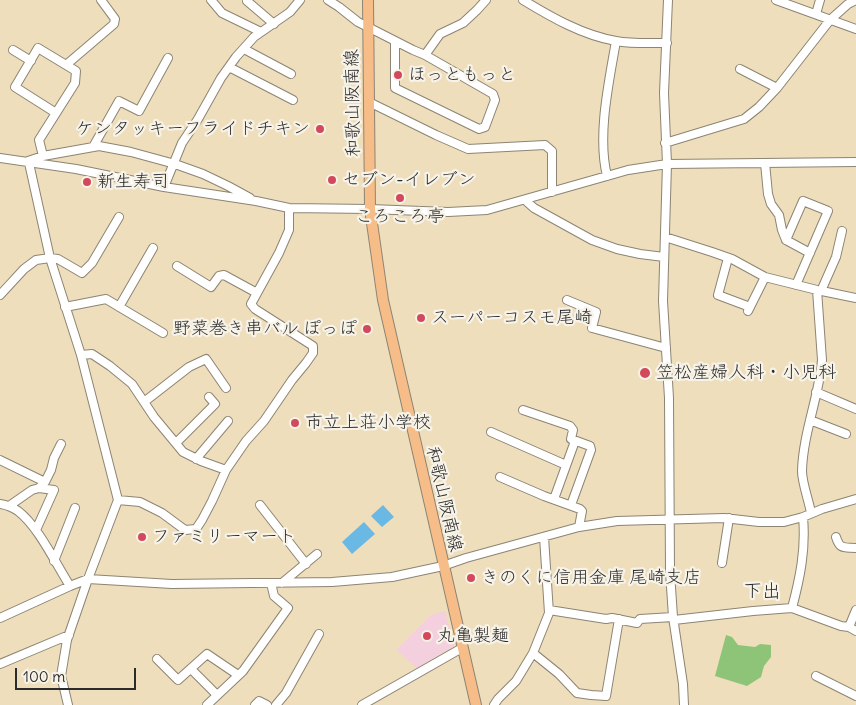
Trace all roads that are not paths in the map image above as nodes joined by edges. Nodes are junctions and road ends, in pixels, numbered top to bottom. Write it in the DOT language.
graph roads {
  1 [pos="101,0"];
  2 [pos="211,0"];
  3 [pos="300,0"];
  4 [pos="328,0"];
  5 [pos="368,0"];
  6 [pos="486,0"];
  7 [pos="523,0"];
  8 [pos="668,0"];
  9 [pos="776,0"];
  10 [pos="820,0"];
  11 [pos="856,0"];
  12 [pos="247,1"];
  13 [pos="816,14"];
  14 [pos="830,20"];
  15 [pos="274,24"];
  16 [pos="368,26"];
  17 [pos="856,29"];
  18 [pos="261,32"];
  19 [pos="396,41"];
  20 [pos="616,41"];
  21 [pos="666,43"];
  22 [pos="244,49"];
  23 [pos="13,50"];
  24 [pos="425,55"];
  25 [pos="168,58"];
  26 [pos="30,61"];
  27 [pos="66,65"];
  28 [pos="229,67"];
  29 [pos="740,69"];
  30 [pos="291,74"];
  31 [pos="777,88"];
  32 [pos="293,100"];
  33 [pos="369,102"];
  34 [pos="56,113"];
  35 [pos="665,142"];
  36 [pos="93,147"];
  37 [pos="43,156"];
  38 [pos="0,158"];
  39 [pos="10,160"];
  40 [pos="26,162"];
  41 [pos="856,162"];
  42 [pos="0,163"];
  43 [pos="766,163"];
  44 [pos="174,164"];
  45 [pos="667,164"];
  46 [pos="607,176"];
  47 [pos="164,187"];
  48 [pos="552,192"];
  49 [pos="526,200"];
  50 [pos="256,201"];
  51 [pos="289,208"];
  52 [pos="370,209"];
  53 [pos="119,217"];
  54 [pos="842,231"];
  55 [pos="665,237"];
  56 [pos="786,240"];
  57 [pos="152,248"];
  58 [pos="810,253"];
  59 [pos="664,257"];
  60 [pos="50,258"];
  61 [pos="728,258"];
  62 [pos="177,266"];
  63 [pos="765,277"];
  64 [pos="796,285"];
  65 [pos="819,291"];
  66 [pos="257,293"];
  67 [pos="0,295"];
  68 [pos="856,298"];
  69 [pos="567,300"];
  70 [pos="65,307"];
  71 [pos="119,307"];
  72 [pos="163,333"];
  73 [pos="666,348"];
  74 [pos="81,355"];
  75 [pos="226,388"];
  76 [pos="816,392"];
  77 [pos="209,397"];
  78 [pos="144,402"];
  79 [pos="856,409"];
  80 [pos="523,410"];
  81 [pos="228,420"];
  82 [pos="810,420"];
  83 [pos="491,432"];
  84 [pos="846,434"];
  85 [pos="575,440"];
  86 [pos="176,443"];
  87 [pos="61,444"];
  88 [pos="196,459"];
  89 [pos="0,460"];
  90 [pos="566,465"];
  91 [pos="226,470"];
  92 [pos="500,477"];
  93 [pos="42,485"];
  94 [pos="554,499"];
  95 [pos="118,500"];
  96 [pos="856,500"];
  97 [pos="0,504"];
  98 [pos="260,505"];
  99 [pos="571,505"];
  100 [pos="9,506"];
  101 [pos="75,508"];
  102 [pos="811,513"];
  103 [pos="803,517"];
  104 [pos="729,518"];
  105 [pos="669,520"];
  106 [pos="579,527"];
  107 [pos="36,530"];
  108 [pos="544,537"];
  109 [pos="836,537"];
  110 [pos="856,548"];
  111 [pos="317,554"];
  112 [pos="54,561"];
  113 [pos="306,564"];
  114 [pos="722,564"];
  115 [pos="443,566"];
  116 [pos="88,579"];
  117 [pos="271,583"];
  118 [pos="282,583"];
  119 [pos="70,586"];
  120 [pos="792,608"];
  121 [pos="549,610"];
  122 [pos="856,610"];
  123 [pos="0,618"];
  124 [pos="619,619"];
  125 [pos="674,619"];
  126 [pos="852,629"];
  127 [pos="319,634"];
  128 [pos="69,635"];
  129 [pos="462,648"];
  130 [pos="533,653"];
  131 [pos="156,659"];
  132 [pos="0,664"];
  133 [pos="191,668"];
  134 [pos="238,675"];
  135 [pos="816,676"];
  136 [pos="217,695"];
  137 [pos="591,695"];
  138 [pos="856,696"];
  139 [pos="68,705"];
  140 [pos="207,705"];
  141 [pos="255,705"];
  142 [pos="267,705"];
  143 [pos="276,705"];
  144 [pos="362,705"];
  145 [pos="476,705"];
  146 [pos="494,705"];
  147 [pos="590,705"];
  148 [pos="684,705"];
  1 -- 27 [label="street"];
  2 -- 18 [label="street"];
  3 -- 15 [label="street"];
  4 -- 16 [label="street"];
  5 -- 16 [label="main road, 和歌山阪南線"];
  6 -- 24 [label="street"];
  7 -- 20 [label="street"];
  8 -- 21 [label="street"];
  9 -- 13 [label="street"];
  10 -- 13 [label="street"];
  11 -- 14 [label="street"];
  12 -- 15 [label="street"];
  13 -- 14 [label="street"];
  14 -- 17 [label="street"];
  14 -- 31 [label="street"];
  15 -- 18 [label="street"];
  16 -- 19 [label="street"];
  16 -- 33 [label="main road, 和歌山阪南線"];
  18 -- 22 [label="street"];
  19 -- 24 [label="street"];
  19 -- 24 [label="street"];
  20 -- 21 [label="street"];
  20 -- 46 [label="street"];
  21 -- 35 [label="street"];
  22 -- 28 [label="street"];
  22 -- 30 [label="street"];
  23 -- 26 [label="street"];
  25 -- 36 [label="street"];
  26 -- 27 [label="street"];
  26 -- 34 [label="street"];
  27 -- 34 [label="street"];
  28 -- 32 [label="street"];
  28 -- 44 [label="street"];
  29 -- 31 [label="street"];
  31 -- 35 [label="street"];
  33 -- 48 [label="street"];
  33 -- 52 [label="main road, 和歌山阪南線"];
  34 -- 37 [label="street"];
  35 -- 45 [label="street"];
  36 -- 37 [label="street"];
  36 -- 44 [label="street"];
  37 -- 40 [label="street"];
  38 -- 39 [label="street"];
  39 -- 40 [label="street"];
  39 -- 42 [label="street"];
  40 -- 47 [label="street"];
  40 -- 60 [label="street"];
  41 -- 43 [label="street"];
  43 -- 45 [label="street"];
  43 -- 56 [label="street"];
  44 -- 47 [label="street"];
  44 -- 50 [label="street"];
  45 -- 46 [label="street"];
  45 -- 55 [label="street"];
  46 -- 48 [label="street"];
  47 -- 50 [label="street"];
  48 -- 49 [label="street"];
  49 -- 52 [label="street"];
  49 -- 59 [label="street"];
  50 -- 51 [label="street"];
  51 -- 52 [label="street"];
  51 -- 66 [label="street"];
  52 -- 115 [label="main road, 和歌山阪南線"];
  53 -- 60 [label="street"];
  54 -- 65 [label="street"];
  55 -- 59 [label="street"];
  55 -- 61 [label="street"];
  56 -- 58 [label="street"];
  56 -- 58 [label="street"];
  57 -- 71 [label="street"];
  58 -- 64 [label="street"];
  59 -- 73 [label="street"];
  60 -- 67 [label="street"];
  60 -- 70 [label="street"];
  61 -- 63 [label="street"];
  61 -- 63 [label="street"];
  62 -- 66 [label="street"];
  63 -- 64 [label="street"];
  64 -- 65 [label="street"];
  65 -- 68 [label="street"];
  65 -- 76 [label="street"];
  66 -- 91 [label="street"];
  69 -- 73 [label="street"];
  70 -- 71 [label="street"];
  70 -- 74 [label="street"];
  71 -- 72 [label="street"];
  73 -- 105 [label="street"];
  74 -- 78 [label="street"];
  74 -- 95 [label="street"];
  75 -- 78 [label="street"];
  76 -- 79 [label="street"];
  76 -- 82 [label="street"];
  77 -- 86 [label="street"];
  78 -- 86 [label="street"];
  80 -- 85 [label="street"];
  81 -- 88 [label="street"];
  82 -- 84 [label="street"];
  82 -- 102 [label="street"];
  83 -- 90 [label="street"];
  85 -- 90 [label="street"];
  85 -- 99 [label="street"];
  86 -- 88 [label="street"];
  87 -- 93 [label="street"];
  88 -- 91 [label="street"];
  89 -- 93 [label="street"];
  90 -- 94 [label="street"];
  91 -- 95 [label="street"];
  92 -- 94 [label="street"];
  93 -- 100 [label="street"];
  93 -- 107 [label="street"];
  94 -- 99 [label="street"];
  95 -- 116 [label="street"];
  96 -- 102 [label="street"];
  97 -- 100 [label="street"];
  98 -- 113 [label="street"];
  99 -- 106 [label="street"];
  100 -- 107 [label="street"];
  101 -- 112 [label="street"];
  102 -- 103 [label="street"];
  103 -- 104 [label="street"];
  103 -- 120 [label="street"];
  104 -- 105 [label="street"];
  104 -- 114 [label="street"];
  105 -- 106 [label="street"];
  105 -- 125 [label="street"];
  106 -- 108 [label="street"];
  107 -- 112 [label="street"];
  108 -- 115 [label="street"];
  108 -- 121 [label="street"];
  109 -- 110 [label="street"];
  111 -- 113 [label="street"];
  112 -- 119 [label="street"];
  113 -- 118 [label="street"];
  115 -- 118 [label="street"];
  115 -- 129 [label="main road, 和歌山阪南線"];
  116 -- 117 [label="street"];
  116 -- 119 [label="street"];
  116 -- 128 [label="street"];
  117 -- 118 [label="street"];
  117 -- 134 [label="street"];
  119 -- 123 [label="street"];
  120 -- 125 [label="street"];
  120 -- 126 [label="street"];
  121 -- 124 [label="street"];
  121 -- 130 [label="street"];
  122 -- 126 [label="street"];
  124 -- 125 [label="street"];
  124 -- 137 [label="street"];
  125 -- 148 [label="street"];
  127 -- 143 [label="street"];
  128 -- 132 [label="street"];
  128 -- 139 [label="street"];
  129 -- 144 [label="street"];
  129 -- 145 [label="main road, 和歌山阪南線"];
  130 -- 137 [label="street"];
  130 -- 146 [label="street"];
  131 -- 133 [label="street"];
  133 -- 134 [label="street"];
  133 -- 136 [label="street"];
  134 -- 136 [label="street"];
  135 -- 138 [label="street"];
  136 -- 140 [label="street"];
  137 -- 147 [label="street"];
  141 -- 142 [label="street"];
}
